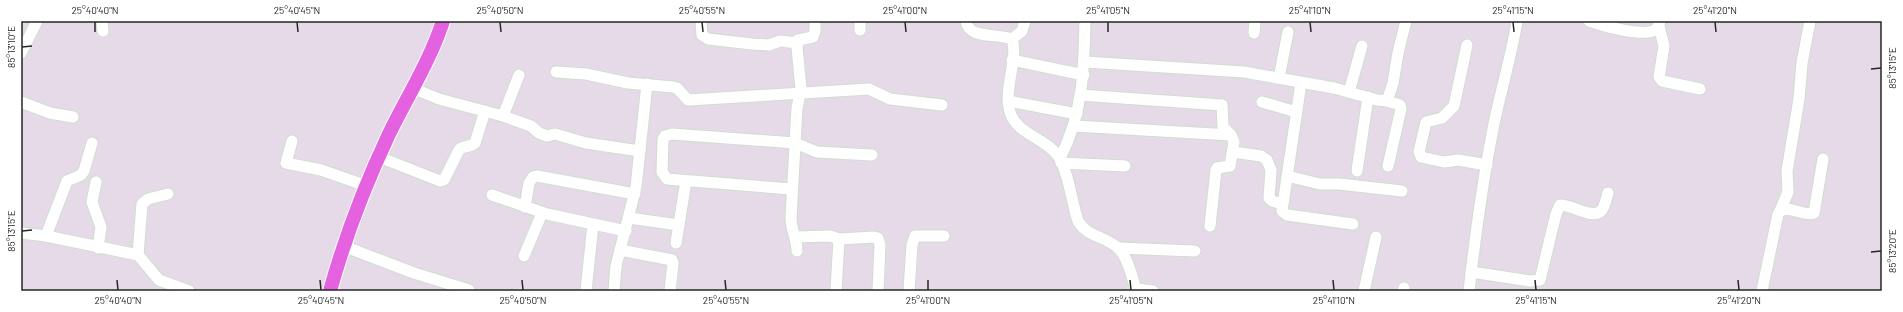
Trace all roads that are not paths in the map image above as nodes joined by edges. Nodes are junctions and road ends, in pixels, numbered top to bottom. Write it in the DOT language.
graph roads {
  1 [pos="37,21"];
  2 [pos="443,21"];
  3 [pos="701,21"];
  4 [pos="815,21"];
  5 [pos="966,21"];
  6 [pos="1025,21"];
  7 [pos="1081,21"];
  8 [pos="1085,21"];
  9 [pos="1255,21"];
  10 [pos="1406,21"];
  11 [pos="1517,21"];
  12 [pos="1590,21"];
  13 [pos="1810,21"];
  14 [pos="1660,23"];
  15 [pos="1288,32"];
  16 [pos="1254,33"];
  17 [pos="1012,39"];
  18 [pos="798,43"];
  19 [pos="1467,45"];
  20 [pos="1362,46"];
  21 [pos="21,53"];
  22 [pos="1012,60"];
  23 [pos="1085,62"];
  24 [pos="556,72"];
  25 [pos="520,75"];
  26 [pos="1084,76"];
  27 [pos="1279,78"];
  28 [pos="1301,82"];
  29 [pos="647,84"];
  30 [pos="412,88"];
  31 [pos="1700,89"];
  32 [pos="1349,92"];
  33 [pos="1080,94"];
  34 [pos="800,95"];
  35 [pos="1368,97"];
  36 [pos="1387,100"];
  37 [pos="1008,101"];
  38 [pos="21,102"];
  39 [pos="1262,102"];
  40 [pos="942,105"];
  41 [pos="485,111"];
  42 [pos="1296,112"];
  43 [pos="1077,114"];
  44 [pos="503,116"];
  45 [pos="73,117"];
  46 [pos="1074,126"];
  47 [pos="1231,135"];
  48 [pos="292,141"];
  49 [pos="92,143"];
  50 [pos="795,143"];
  51 [pos="640,151"];
  52 [pos="1233,152"];
  53 [pos="872,154"];
  54 [pos="379,156"];
  55 [pos="1823,159"];
  56 [pos="1060,160"];
  57 [pos="1487,165"];
  58 [pos="1125,166"];
  59 [pos="1388,166"];
  60 [pos="1356,171"];
  61 [pos="1286,176"];
  62 [pos="686,181"];
  63 [pos="96,182"];
  64 [pos="367,186"];
  65 [pos="792,189"];
  66 [pos="1402,191"];
  67 [pos="1608,193"];
  68 [pos="168,194"];
  69 [pos="635,194"];
  70 [pos="492,195"];
  71 [pos="1282,204"];
  72 [pos="525,207"];
  73 [pos="1780,211"];
  74 [pos="542,213"];
  75 [pos="629,218"];
  76 [pos="593,224"];
  77 [pos="1353,224"];
  78 [pos="679,225"];
  79 [pos="1210,226"];
  80 [pos="626,232"];
  81 [pos="21,233"];
  82 [pos="46,236"];
  83 [pos="944,236"];
  84 [pos="796,237"];
  85 [pos="1376,237"];
  86 [pos="839,240"];
  87 [pos="676,243"];
  88 [pos="343,246"];
  89 [pos="98,248"];
  90 [pos="1118,248"];
  91 [pos="620,250"];
  92 [pos="797,251"];
  93 [pos="1195,251"];
  94 [pos="138,255"];
  95 [pos="524,256"];
  96 [pos="1471,272"];
  97 [pos="469,290"];
  98 [pos="1136,290"];
  99 [pos="189,291"];
  100 [pos="330,291"];
  101 [pos="586,291"];
  102 [pos="614,291"];
  103 [pos="670,291"];
  104 [pos="836,291"];
  105 [pos="878,291"];
  106 [pos="909,291"];
  107 [pos="1154,291"];
  108 [pos="1364,291"];
  109 [pos="1469,291"];
  110 [pos="1762,291"];
  1 -- 21 [label="street"];
  2 -- 30 [label="main road"];
  3 -- 18 [label="street"];
  4 -- 18 [label="street"];
  5 -- 17 [label="street"];
  6 -- 17 [label="street"];
  7 -- 8 [label="street"];
  8 -- 23 [label="street"];
  9 -- 16 [label="street"];
  10 -- 36 [label="street"];
  11 -- 57 [label="street"];
  12 -- 14 [label="street"];
  13 -- 73 [label="street"];
  14 -- 31 [label="street"];
  15 -- 27 [label="street"];
  17 -- 22 [label="street"];
  18 -- 34 [label="street"];
  19 -- 57 [label="street"];
  20 -- 32 [label="street"];
  22 -- 26 [label="street"];
  22 -- 37 [label="street"];
  23 -- 26 [label="street"];
  23 -- 27 [label="street"];
  24 -- 29 [label="street"];
  25 -- 44 [label="street"];
  26 -- 33 [label="street"];
  27 -- 28 [label="street"];
  28 -- 32 [label="street"];
  28 -- 42 [label="street"];
  29 -- 34 [label="street"];
  29 -- 51 [label="street"];
  30 -- 41 [label="street"];
  30 -- 54 [label="main road"];
  32 -- 35 [label="street"];
  33 -- 43 [label="street"];
  33 -- 47 [label="street"];
  34 -- 40 [label="street"];
  34 -- 50 [label="street"];
  35 -- 36 [label="street"];
  35 -- 60 [label="street"];
  36 -- 59 [label="street"];
  37 -- 43 [label="street"];
  37 -- 56 [label="street"];
  38 -- 45 [label="street"];
  39 -- 42 [label="street"];
  41 -- 44 [label="street"];
  41 -- 54 [label="street"];
  42 -- 61 [label="street"];
  43 -- 46 [label="street"];
  44 -- 51 [label="street"];
  46 -- 47 [label="street"];
  46 -- 56 [label="street"];
  47 -- 52 [label="street"];
  48 -- 64 [label="street"];
  49 -- 82 [label="street"];
  50 -- 53 [label="street"];
  50 -- 62 [label="street"];
  50 -- 65 [label="street"];
  51 -- 69 [label="street"];
  52 -- 71 [label="street"];
  52 -- 79 [label="street"];
  54 -- 64 [label="main road"];
  55 -- 73 [label="street"];
  56 -- 58 [label="street"];
  56 -- 90 [label="street"];
  57 -- 96 [label="street"];
  61 -- 66 [label="street"];
  61 -- 71 [label="street"];
  62 -- 65 [label="street"];
  62 -- 78 [label="street"];
  63 -- 89 [label="street"];
  64 -- 88 [label="main road"];
  65 -- 84 [label="street"];
  67 -- 96 [label="street"];
  68 -- 94 [label="street"];
  69 -- 72 [label="street"];
  69 -- 75 [label="street"];
  70 -- 72 [label="street"];
  71 -- 77 [label="street"];
  72 -- 74 [label="street"];
  73 -- 110 [label="street"];
  74 -- 76 [label="street"];
  74 -- 95 [label="street"];
  75 -- 78 [label="street"];
  75 -- 80 [label="street"];
  76 -- 80 [label="street"];
  76 -- 101 [label="street"];
  78 -- 87 [label="street"];
  80 -- 91 [label="street"];
  81 -- 82 [label="street"];
  82 -- 89 [label="street"];
  83 -- 106 [label="street"];
  84 -- 86 [label="street"];
  84 -- 92 [label="street"];
  85 -- 108 [label="street"];
  86 -- 104 [label="street"];
  86 -- 105 [label="street"];
  88 -- 97 [label="street"];
  88 -- 100 [label="main road"];
  89 -- 94 [label="street"];
  90 -- 93 [label="street"];
  90 -- 98 [label="street"];
  91 -- 102 [label="street"];
  91 -- 103 [label="street"];
  94 -- 99 [label="street"];
  96 -- 109 [label="street"];
  98 -- 107 [label="street"];
}
